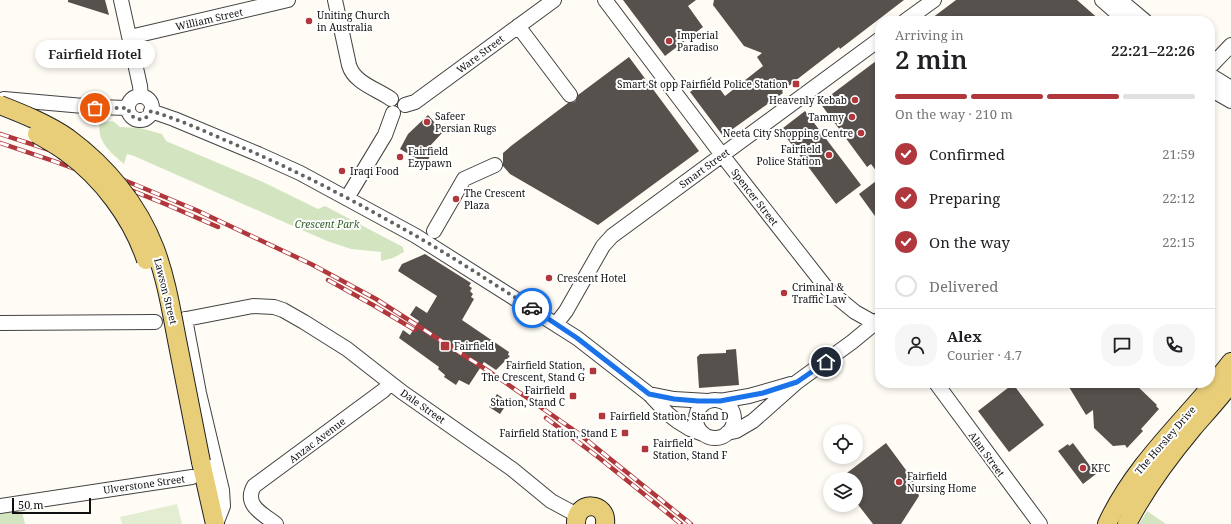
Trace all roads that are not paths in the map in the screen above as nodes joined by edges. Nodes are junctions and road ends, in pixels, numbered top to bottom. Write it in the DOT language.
graph roads {
  1 [pos="121,0"];
  2 [pos="288,0"];
  3 [pos="335,0"];
  4 [pos="554,0"];
  5 [pos="605,0"];
  6 [pos="934,0"];
  7 [pos="1102,0"];
  8 [pos="1120,0"];
  9 [pos="912,16"];
  10 [pos="1120,16"];
  11 [pos="1139,16"];
  12 [pos="518,26"];
  13 [pos="130,37"];
  14 [pos="875,43"];
  15 [pos="1231,45"];
  16 [pos="1215,62"];
  17 [pos="1215,78"];
  18 [pos="1231,88"];
  19 [pos="1215,92"];
  20 [pos="570,95"];
  21 [pos="141,96"];
  22 [pos="1231,101"];
  23 [pos="2,102"];
  24 [pos="392,106"];
  25 [pos="128,108"];
  26 [pos="151,111"];
  27 [pos="0,118"];
  28 [pos="722,156"];
  29 [pos="495,165"];
  30 [pos="348,198"];
  31 [pos="434,231"];
  32 [pos="183,320"];
  33 [pos="875,321"];
  34 [pos="0,322"];
  35 [pos="155,322"];
  36 [pos="556,324"];
  37 [pos="875,325"];
  38 [pos="1231,362"];
  39 [pos="1215,381"];
  40 [pos="797,382"];
  41 [pos="390,383"];
  42 [pos="1231,383"];
  43 [pos="940,388"];
  44 [pos="1209,388"];
  45 [pos="649,394"];
  46 [pos="714,401"];
  47 [pos="727,433"];
  48 [pos="703,434"];
  49 [pos="194,468"];
  50 [pos="0,506"];
  51 [pos="577,520"];
  52 [pos="611,523"];
  53 [pos="203,524"];
  54 [pos="215,524"];
  55 [pos="276,524"];
  56 [pos="1040,524"];
  57 [pos="1107,524"];
  58 [pos="1127,524"];
  1 -- 13 [label="street"];
  2 -- 13 [label="street, William Street"];
  3 -- 24 [label="street"];
  4 -- 12 [label="street, Ware Street"];
  5 -- 28 [label="street, Spencer Street"];
  6 -- 9 [label="street"];
  7 -- 10 [label="street"];
  8 -- 11 [label="street"];
  12 -- 20 [label="street"];
  12 -- 24 [label="street, Ware Street"];
  13 -- 21 [label="street"];
  14 -- 28 [label="street, Smart Street"];
  15 -- 16 [label="street"];
  17 -- 18 [label="street"];
  19 -- 22 [label="street"];
  21 -- 25 [label="street"];
  21 -- 26 [label="street"];
  23 -- 25 [label="street"];
  23 -- 49 [label="main road, Lawson Street, bridge"];
  24 -- 30 [label="street"];
  25 -- 26 [label="street"];
  26 -- 30 [label="street"];
  27 -- 49 [label="main road, Lawson Street, bridge"];
  28 -- 33 [label="street, Spencer Street"];
  28 -- 36 [label="street, Smart Street"];
  29 -- 31 [label="street"];
  30 -- 36 [label="street"];
  32 -- 41 [label="street, Dale Street"];
  32 -- 54 [label="street, Lawson Street"];
  34 -- 35 [label="street"];
  36 -- 45 [label="street"];
  37 -- 40 [label="street"];
  38 -- 39 [label="main road, The Horsley Drive"];
  40 -- 46 [label="street"];
  40 -- 47 [label="street"];
  41 -- 51 [label="street, Dale Street"];
  41 -- 55 [label="street, Anzac Avenue"];
  42 -- 58 [label="main road, The Horsley Drive"];
  43 -- 56 [label="street, Alan Street"];
  44 -- 57 [label="main road, The Horsley Drive"];
  45 -- 46 [label="street"];
  45 -- 48 [label="street"];
  46 -- 47 [label="street"];
  46 -- 48 [label="street"];
  47 -- 48 [label="street"];
  49 -- 50 [label="street, Ulverstone Street"];
  49 -- 53 [label="main road, Lawson Street"];
  49 -- 54 [label="main road, Lawson Street"];
  51 -- 52 [label="main road"];
}
